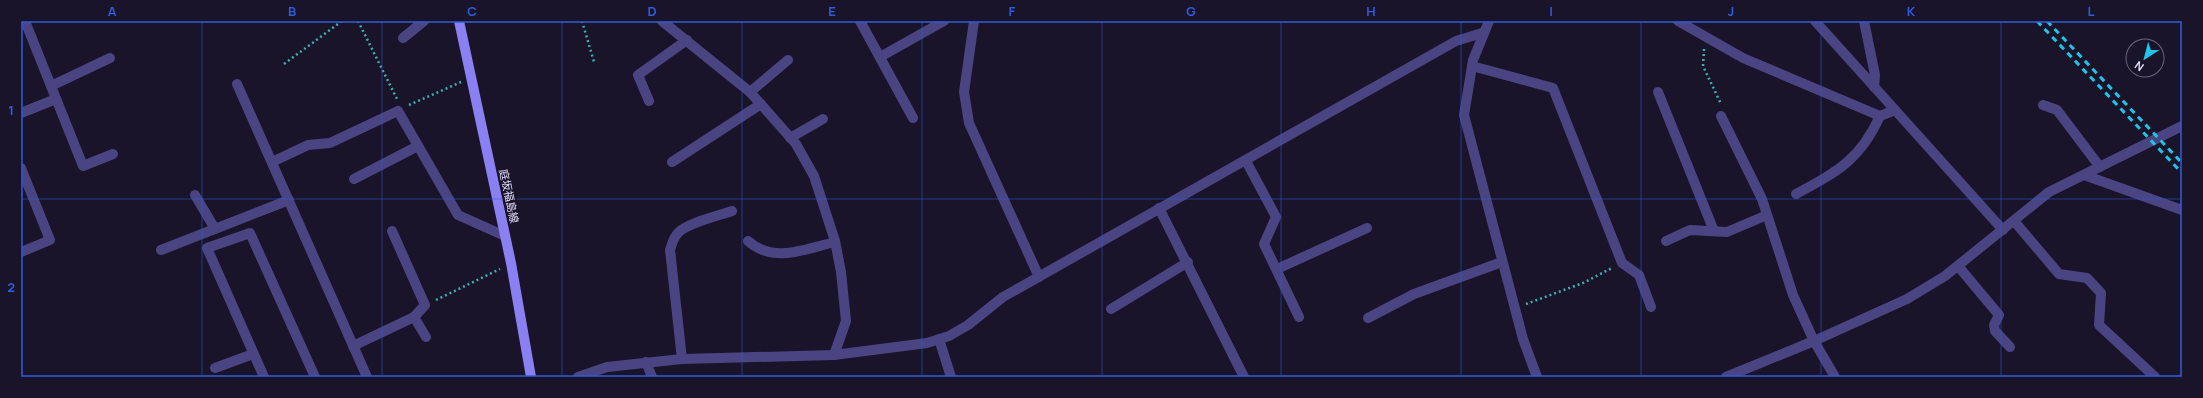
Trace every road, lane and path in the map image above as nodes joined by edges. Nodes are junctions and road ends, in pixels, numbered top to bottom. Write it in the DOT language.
graph roads {
  1 [pos="25,21"];
  2 [pos="342,21"];
  3 [pos="358,21"];
  4 [pos="424,21"];
  5 [pos="459,21"];
  6 [pos="582,21"];
  7 [pos="662,21"];
  8 [pos="860,21"];
  9 [pos="944,21"];
  10 [pos="974,21"];
  11 [pos="1489,21"];
  12 [pos="1678,21"];
  13 [pos="1815,21"];
  14 [pos="1864,21"];
  15 [pos="1482,33"];
  16 [pos="1705,37"];
  17 [pos="403,38"];
  18 [pos="687,40"];
  19 [pos="880,57"];
  20 [pos="110,58"];
  21 [pos="788,60"];
  22 [pos="594,62"];
  23 [pos="284,64"];
  24 [pos="1472,66"];
  25 [pos="472,77"];
  26 [pos="237,84"];
  27 [pos="51,86"];
  28 [pos="1874,87"];
  29 [pos="750,92"];
  30 [pos="1658,92"];
  31 [pos="56,99"];
  32 [pos="649,101"];
  33 [pos="761,104"];
  34 [pos="2043,105"];
  35 [pos="400,110"];
  36 [pos="1896,110"];
  37 [pos="21,113"];
  38 [pos="1721,116"];
  39 [pos="1880,116"];
  40 [pos="913,118"];
  41 [pos="822,119"];
  42 [pos="2182,126"];
  43 [pos="790,138"];
  44 [pos="418,146"];
  45 [pos="113,154"];
  46 [pos="1246,161"];
  47 [pos="272,162"];
  48 [pos="672,162"];
  49 [pos="2100,167"];
  50 [pos="21,168"];
  51 [pos="2084,175"];
  52 [pos="354,179"];
  53 [pos="1796,194"];
  54 [pos="195,195"];
  55 [pos="289,200"];
  56 [pos="1160,208"];
  57 [pos="2182,210"];
  58 [pos="732,211"];
  59 [pos="1767,215"];
  60 [pos="2014,221"];
  61 [pos="1367,228"];
  62 [pos="215,229"];
  63 [pos="2003,230"];
  64 [pos="392,231"];
  65 [pos="1714,231"];
  66 [pos="505,236"];
  67 [pos="748,241"];
  68 [pos="1666,241"];
  69 [pos="835,242"];
  70 [pos="161,250"];
  71 [pos="21,252"];
  72 [pos="1188,262"];
  73 [pos="1502,262"];
  74 [pos="511,263"];
  75 [pos="1622,263"];
  76 [pos="1958,266"];
  77 [pos="1276,269"];
  78 [pos="1039,277"];
  79 [pos="425,305"];
  80 [pos="1651,307"];
  81 [pos="1111,309"];
  82 [pos="1515,309"];
  83 [pos="414,317"];
  84 [pos="1299,317"];
  85 [pos="1368,318"];
  86 [pos="426,337"];
  87 [pos="939,339"];
  88 [pos="1814,341"];
  89 [pos="354,346"];
  90 [pos="2010,347"];
  91 [pos="254,354"];
  92 [pos="834,355"];
  93 [pos="682,358"];
  94 [pos="646,362"];
  95 [pos="215,368"];
  96 [pos="264,377"];
  97 [pos="315,377"];
  98 [pos="367,377"];
  99 [pos="532,377"];
  100 [pos="578,377"];
  101 [pos="652,377"];
  102 [pos="950,377"];
  103 [pos="1244,377"];
  104 [pos="1537,377"];
  105 [pos="1726,377"];
  106 [pos="1835,377"];
  107 [pos="2155,377"];
  1 -- 27 [label="street"];
  2 -- 23 [label="path"];
  3 -- 35 [label="path"];
  4 -- 17 [label="street"];
  5 -- 25 [label="main road, 庭坂福島線"];
  6 -- 22 [label="path"];
  7 -- 18 [label="street"];
  8 -- 19 [label="street"];
  9 -- 19 [label="street"];
  10 -- 78 [label="street"];
  11 -- 15 [label="street"];
  12 -- 16 [label="street"];
  13 -- 28 [label="street"];
  14 -- 28 [label="street"];
  15 -- 24 [label="street"];
  15 -- 46 [label="street"];
  16 -- 38 [label="path"];
  16 -- 39 [label="street"];
  18 -- 29 [label="street"];
  18 -- 32 [label="street"];
  19 -- 40 [label="street"];
  20 -- 27 [label="street"];
  21 -- 29 [label="street"];
  24 -- 73 [label="street"];
  24 -- 75 [label="street"];
  25 -- 35 [label="path"];
  25 -- 66 [label="main road, 庭坂福島線"];
  26 -- 47 [label="street"];
  27 -- 31 [label="street"];
  28 -- 36 [label="street"];
  29 -- 33 [label="street"];
  30 -- 65 [label="street"];
  31 -- 37 [label="street"];
  31 -- 45 [label="street"];
  33 -- 43 [label="street"];
  33 -- 48 [label="street"];
  34 -- 49 [label="street"];
  35 -- 44 [label="street"];
  35 -- 47 [label="street"];
  36 -- 39 [label="street"];
  36 -- 63 [label="street"];
  38 -- 59 [label="street"];
  39 -- 53 [label="street"];
  41 -- 43 [label="street"];
  42 -- 49 [label="street"];
  43 -- 69 [label="street"];
  44 -- 52 [label="street"];
  44 -- 66 [label="street"];
  46 -- 56 [label="street"];
  46 -- 77 [label="street"];
  47 -- 55 [label="street"];
  49 -- 51 [label="street"];
  50 -- 71 [label="street"];
  51 -- 57 [label="street"];
  51 -- 60 [label="street"];
  54 -- 62 [label="street"];
  55 -- 62 [label="street"];
  55 -- 89 [label="street"];
  56 -- 72 [label="street"];
  56 -- 78 [label="street"];
  58 -- 93 [label="street"];
  59 -- 65 [label="street"];
  59 -- 88 [label="street"];
  60 -- 63 [label="street"];
  60 -- 107 [label="street"];
  61 -- 77 [label="street"];
  62 -- 70 [label="street"];
  63 -- 76 [label="street"];
  64 -- 79 [label="street"];
  65 -- 68 [label="street"];
  66 -- 74 [label="main road, 庭坂福島線"];
  67 -- 69 [label="street"];
  69 -- 92 [label="street"];
  72 -- 81 [label="street"];
  72 -- 103 [label="street"];
  73 -- 82 [label="street"];
  73 -- 85 [label="street"];
  74 -- 79 [label="path"];
  74 -- 99 [label="main road, 庭坂福島線"];
  75 -- 80 [label="street"];
  75 -- 82 [label="path"];
  76 -- 88 [label="street"];
  76 -- 90 [label="street"];
  77 -- 84 [label="street"];
  78 -- 87 [label="street"];
  79 -- 83 [label="street"];
  82 -- 104 [label="street"];
  83 -- 86 [label="street"];
  83 -- 89 [label="street"];
  87 -- 92 [label="street"];
  87 -- 102 [label="street"];
  88 -- 105 [label="street"];
  88 -- 106 [label="street"];
  89 -- 98 [label="street"];
  91 -- 95 [label="street"];
  91 -- 96 [label="street"];
  91 -- 97 [label="street"];
  92 -- 93 [label="street"];
  93 -- 94 [label="street"];
  94 -- 100 [label="street"];
  94 -- 101 [label="street"];
}
